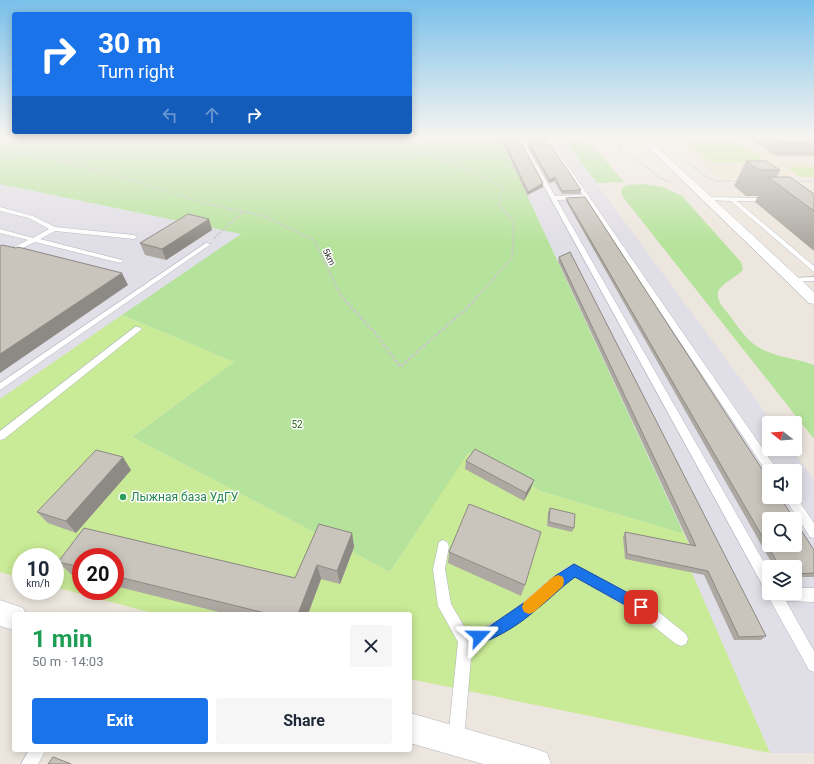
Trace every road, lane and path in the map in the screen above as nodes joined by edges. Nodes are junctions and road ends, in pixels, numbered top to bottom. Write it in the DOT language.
graph roads {
  1 [pos="104,173"];
  2 [pos="473,173"];
  3 [pos="541,173"];
  4 [pos="570,173"];
  5 [pos="654,173"];
  6 [pos="680,173"];
  7 [pos="702,173"];
  8 [pos="746,181"];
  9 [pos="792,181"];
  10 [pos="814,181"];
  11 [pos="695,187"];
  12 [pos="587,197"];
  13 [pos="554,198"];
  14 [pos="707,199"];
  15 [pos="732,199"];
  16 [pos="777,199"];
  17 [pos="0,209"];
  18 [pos="243,212"];
  19 [pos="54,229"];
  20 [pos="0,231"];
  21 [pos="134,237"];
  22 [pos="34,240"];
  23 [pos="208,244"];
  24 [pos="0,257"];
  25 [pos="120,261"];
  26 [pos="814,270"];
  27 [pos="814,279"];
  28 [pos="793,280"];
  29 [pos="814,300"];
  30 [pos="138,329"];
  31 [pos="0,387"];
  32 [pos="0,436"];
  33 [pos="767,464"];
  34 [pos="795,504"];
  35 [pos="814,533"];
  36 [pos="443,546"];
  37 [pos="762,570"];
  38 [pos="802,594"];
  39 [pos="814,595"];
  40 [pos="778,600"];
  41 [pos="0,612"];
  42 [pos="12,616"];
  43 [pos="681,639"];
  44 [pos="465,641"];
  45 [pos="814,665"];
  46 [pos="412,729"];
  47 [pos="456,740"];
  48 [pos="37,752"];
  49 [pos="29,764"];
  50 [pos="536,764"];
  1 -- 18 [label="path, 5km"];
  2 -- 18 [label="path, 5km"];
  3 -- 13 [label="lane"];
  4 -- 12 [label="lane"];
  5 -- 11 [label="path"];
  6 -- 11 [label="street"];
  7 -- 8 [label="path"];
  9 -- 10 [label="path"];
  11 -- 14 [label="street"];
  12 -- 13 [label="lane"];
  12 -- 33 [label="lane"];
  13 -- 37 [label="lane"];
  14 -- 15 [label="lane"];
  14 -- 28 [label="street"];
  15 -- 16 [label="lane"];
  15 -- 26 [label="lane"];
  17 -- 19 [label="lane"];
  18 -- 23 [label="path"];
  19 -- 21 [label="lane"];
  19 -- 22 [label="lane"];
  20 -- 22 [label="lane"];
  22 -- 24 [label="lane"];
  22 -- 25 [label="lane"];
  23 -- 31 [label="lane"];
  27 -- 28 [label="lane"];
  28 -- 29 [label="street"];
  30 -- 32 [label="lane"];
  34 -- 35 [label="lane"];
  36 -- 44 [label="lane"];
  38 -- 39 [label="lane"];
  40 -- 45 [label="lane"];
  41 -- 42 [label="street"];
  43 -- 44 [label="lane"];
  44 -- 47 [label="lane"];
  46 -- 47 [label="street"];
  47 -- 50 [label="street"];
  48 -- 49 [label="lane"];
}
